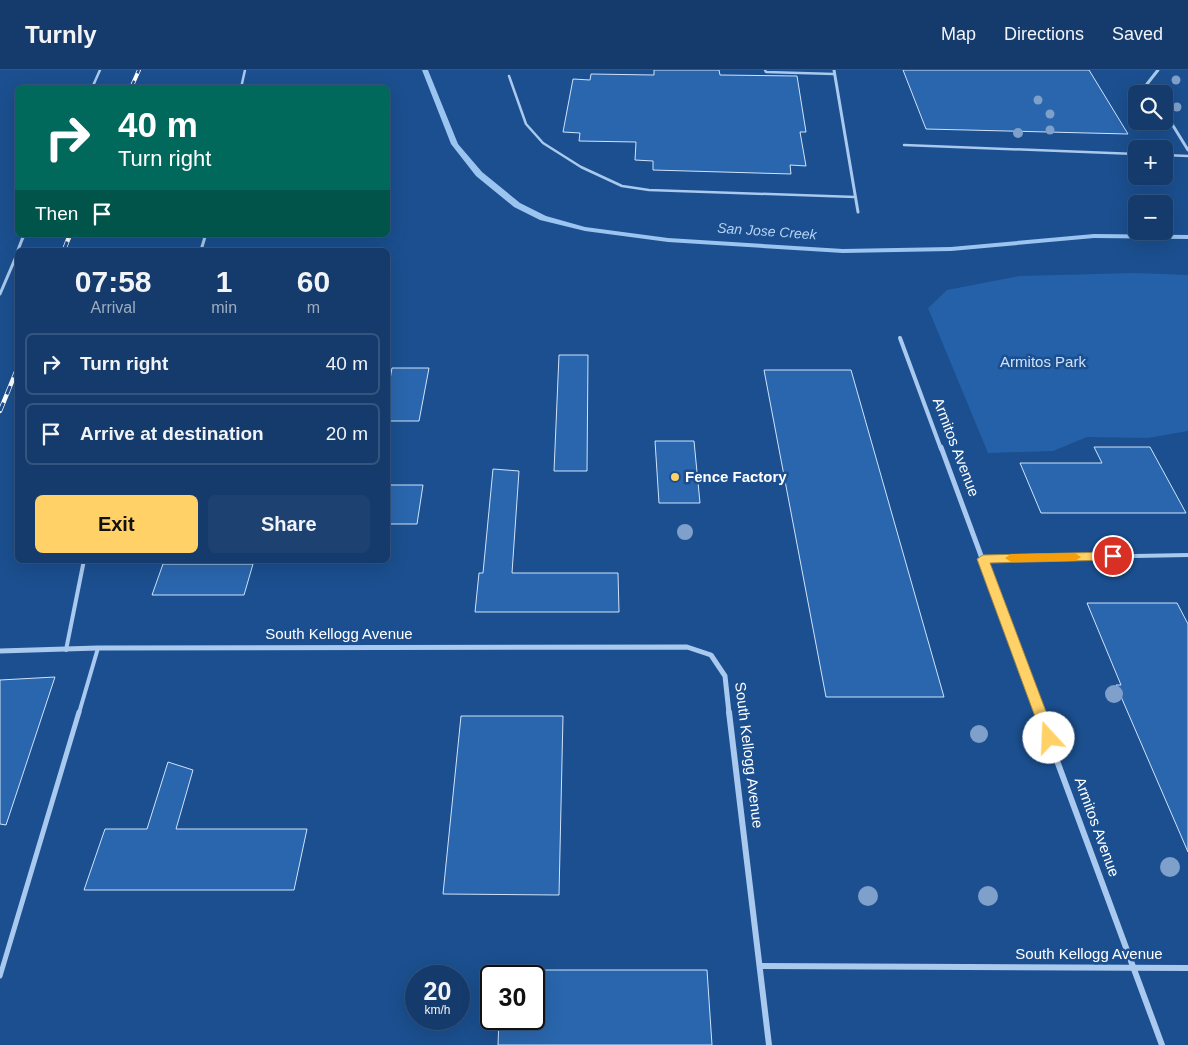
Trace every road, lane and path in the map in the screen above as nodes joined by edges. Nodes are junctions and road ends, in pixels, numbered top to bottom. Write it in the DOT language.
graph roads {
  1 [pos="100,70"];
  2 [pos="245,70"];
  3 [pos="765,70"];
  4 [pos="1158,70"];
  5 [pos="834,72"];
  6 [pos="509,76"];
  7 [pos="93,85"];
  8 [pos="242,85"];
  9 [pos="1148,85"];
  10 [pos="1173,126"];
  11 [pos="904,145"];
  12 [pos="1188,150"];
  13 [pos="1128,154"];
  14 [pos="1173,155"];
  15 [pos="1188,156"];
  16 [pos="855,198"];
  17 [pos="858,212"];
  18 [pos="15,258"];
  19 [pos="0,294"];
  20 [pos="900,338"];
  21 [pos="1188,555"];
  22 [pos="983,559"];
  23 [pos="83,563"];
  24 [pos="98,648"];
  25 [pos="66,650"];
  26 [pos="0,651"];
  27 [pos="761,966"];
  28 [pos="1134,968"];
  29 [pos="1188,968"];
  30 [pos="0,976"];
  31 [pos="769,1045"];
  32 [pos="1162,1045"];
  1 -- 7 [label="lane"];
  2 -- 8 [label="lane"];
  3 -- 5 [label="lane"];
  4 -- 9 [label="street"];
  5 -- 16 [label="street"];
  6 -- 16 [label="lane"];
  10 -- 12 [label="street"];
  11 -- 13 [label="lane"];
  14 -- 15 [label="lane"];
  16 -- 17 [label="street"];
  18 -- 19 [label="lane"];
  20 -- 22 [label="street, Armitos Avenue"];
  21 -- 22 [label="lane"];
  22 -- 28 [label="street, Armitos Avenue"];
  23 -- 25 [label="lane"];
  24 -- 25 [label="street, South Kellogg Avenue"];
  24 -- 27 [label="street, South Kellogg Avenue"];
  24 -- 30 [label="lane"];
  25 -- 26 [label="street, South Kellogg Avenue"];
  27 -- 28 [label="street, South Kellogg Avenue"];
  27 -- 31 [label="street"];
  28 -- 29 [label="street, South Kellogg Avenue"];
  28 -- 32 [label="street, Armitos Avenue"];
}
